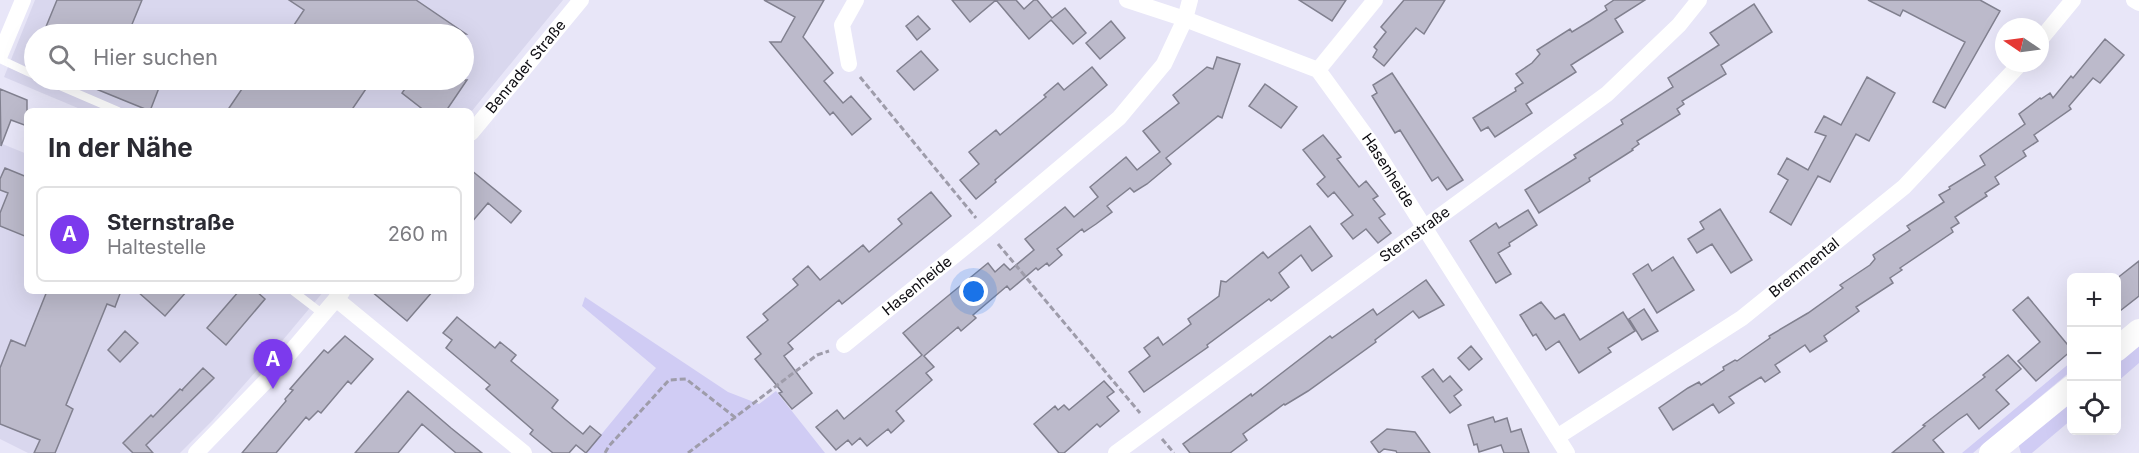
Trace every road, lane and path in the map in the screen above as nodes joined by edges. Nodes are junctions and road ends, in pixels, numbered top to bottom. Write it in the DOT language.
graph roads {
  1 [pos="23,0"];
  2 [pos="580,0"];
  3 [pos="856,0"];
  4 [pos="1127,0"];
  5 [pos="1190,0"];
  6 [pos="1375,0"];
  7 [pos="1699,0"];
  8 [pos="2073,0"];
  9 [pos="2134,0"];
  10 [pos="2139,3"];
  11 [pos="1185,19"];
  12 [pos="2049,29"];
  13 [pos="0,57"];
  14 [pos="849,64"];
  15 [pos="24,70"];
  16 [pos="1318,70"];
  17 [pos="2013,72"];
  18 [pos="69,90"];
  19 [pos="111,108"];
  20 [pos="474,129"];
  21 [pos="1424,228"];
  22 [pos="986,230"];
  23 [pos="297,294"];
  24 [pos="340,295"];
  25 [pos="323,314"];
  26 [pos="2139,331"];
  27 [pos="844,345"];
  28 [pos="2121,346"];
  29 [pos="2067,391"];
  30 [pos="736,418"];
  31 [pos="1152,426"];
  32 [pos="1557,437"];
  33 [pos="196,453"];
  34 [pos="524,453"];
  35 [pos="605,453"];
  36 [pos="688,453"];
  37 [pos="1116,453"];
  38 [pos="1174,453"];
  39 [pos="1567,453"];
  40 [pos="1991,453"];
  1 -- 13 [label="street"];
  2 -- 20 [label="street, Benrader Straße"];
  3 -- 14 [label="street"];
  4 -- 11 [label="street"];
  5 -- 11 [label="street, Hasenheide"];
  6 -- 16 [label="street"];
  7 -- 21 [label="street, Sternstraße"];
  8 -- 12 [label="street"];
  9 -- 10 [label="street"];
  11 -- 16 [label="street"];
  11 -- 22 [label="street, Hasenheide"];
  13 -- 15 [label="lane"];
  14 -- 22 [label="path"];
  16 -- 21 [label="street, Hasenheide"];
  17 -- 32 [label="street, Bremmental"];
  18 -- 19 [label="lane"];
  21 -- 31 [label="street, Sternstraße"];
  21 -- 32 [label="street, Hasenheide"];
  22 -- 27 [label="street, Hasenheide"];
  22 -- 31 [label="path"];
  23 -- 25 [label="lane"];
  24 -- 25 [label="street"];
  24 -- 34 [label="street"];
  25 -- 33 [label="street"];
  26 -- 28 [label="main road"];
  27 -- 30 [label="path"];
  29 -- 40 [label="main road"];
  30 -- 35 [label="path"];
  30 -- 36 [label="path"];
  31 -- 37 [label="street, Sternstraße"];
  31 -- 38 [label="path"];
  32 -- 39 [label="street, Hasenheide"];
}
